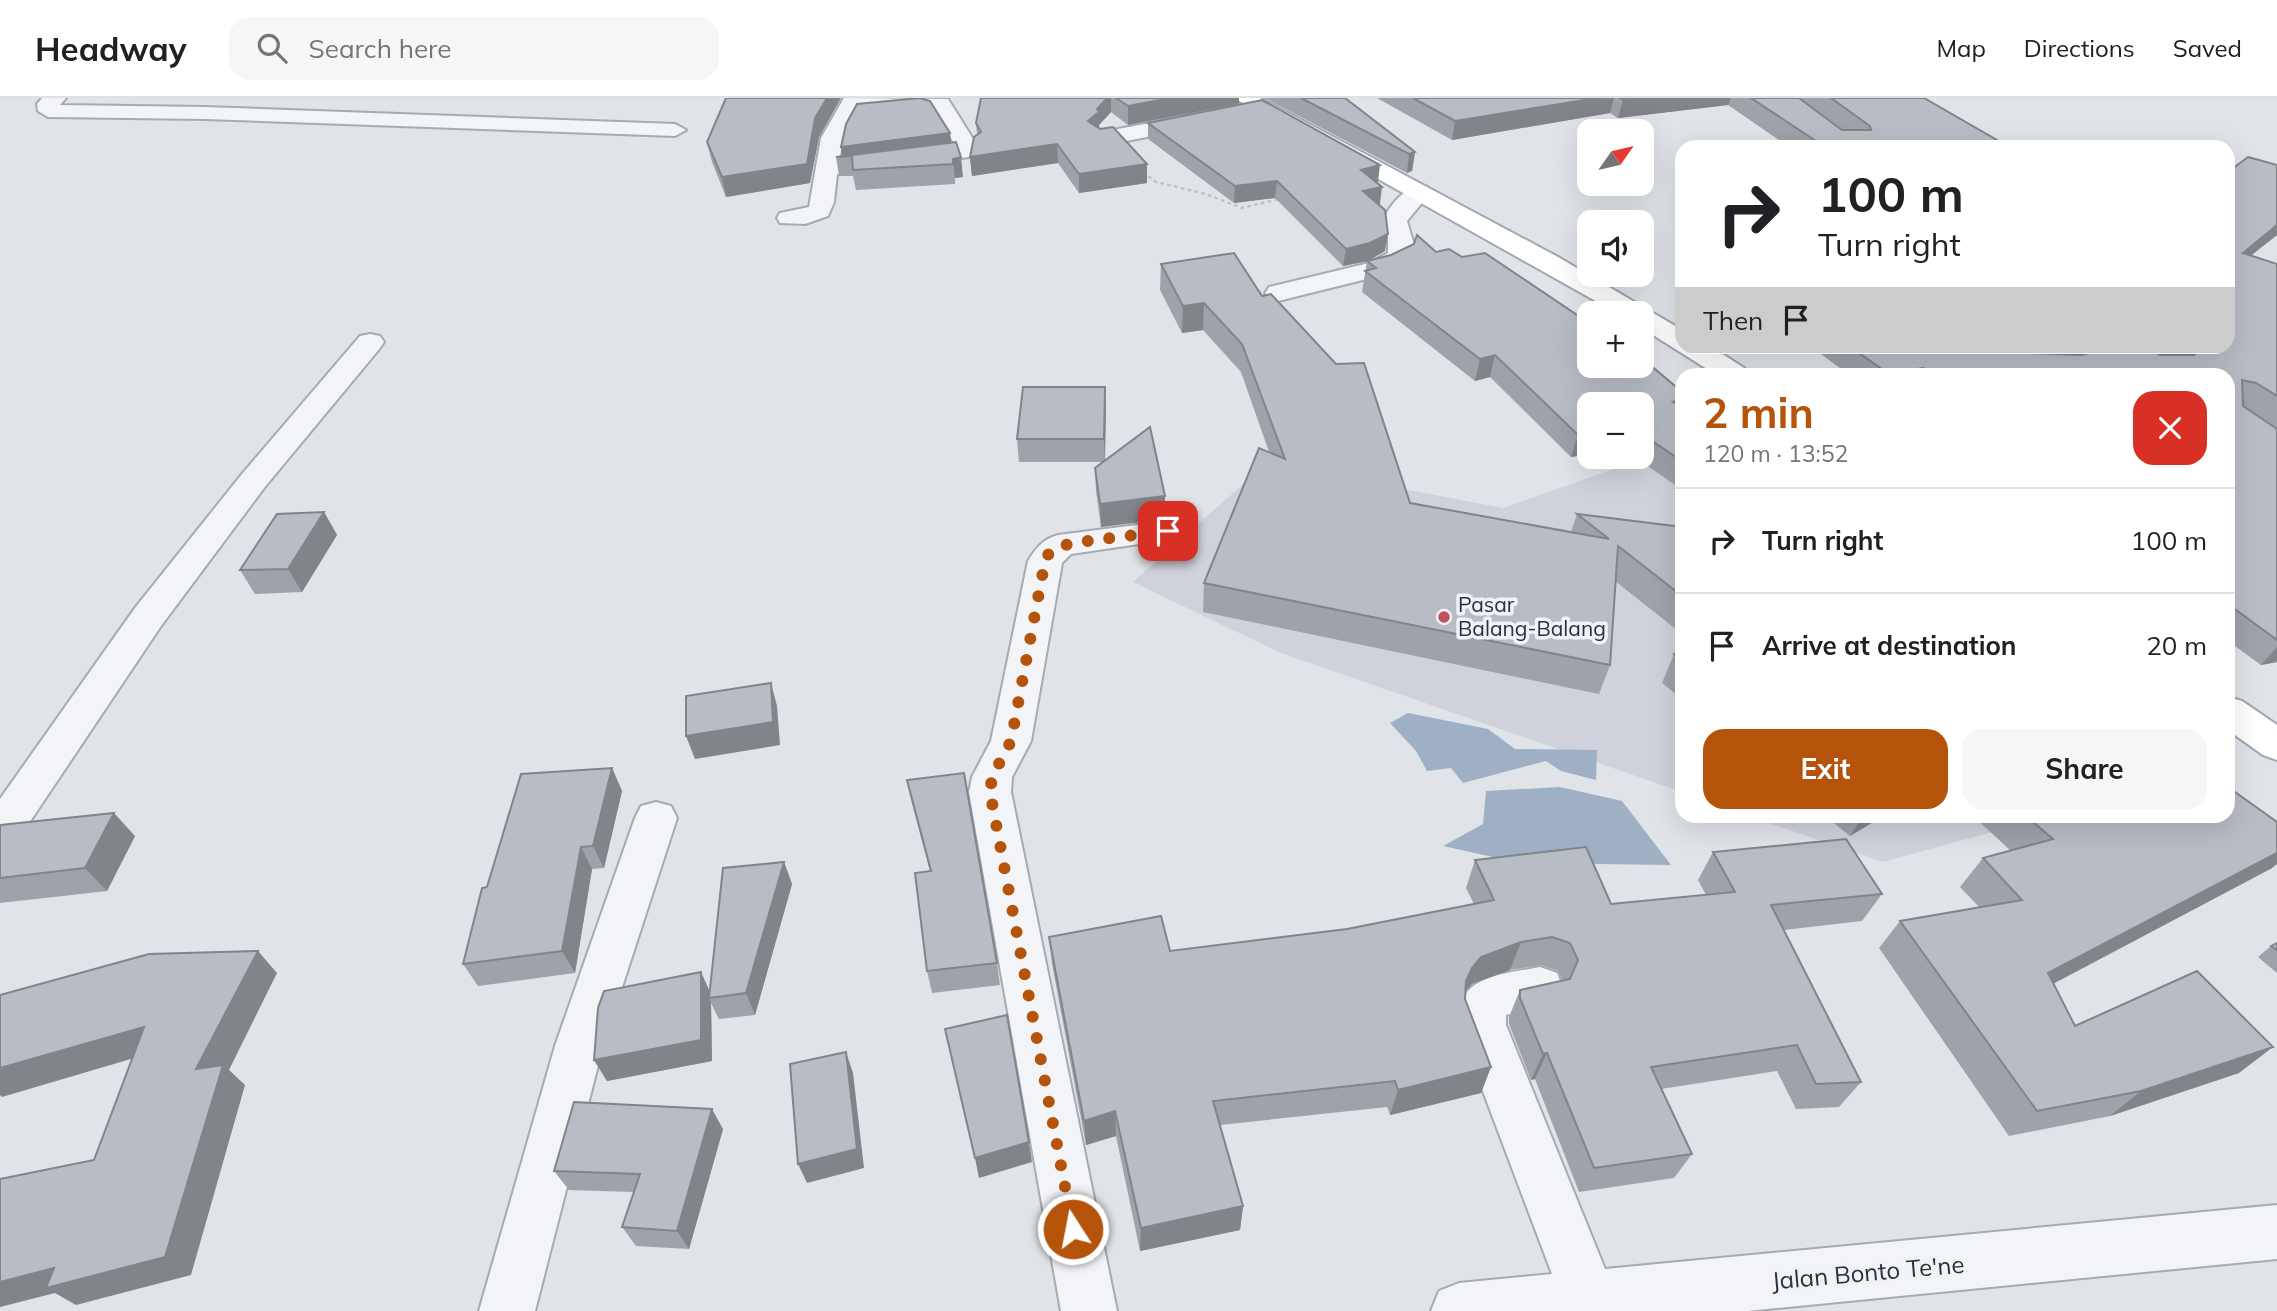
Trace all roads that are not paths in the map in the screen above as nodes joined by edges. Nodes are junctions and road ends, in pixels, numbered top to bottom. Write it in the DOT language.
graph roads {
  1 [pos="56,98"];
  2 [pos="852,101"];
  3 [pos="1241,109"];
  4 [pos="676,130"];
  5 [pos="1102,139"];
  6 [pos="825,169"];
  7 [pos="1419,192"];
  8 [pos="789,218"];
  9 [pos="1278,293"];
  10 [pos="1616,301"];
  11 [pos="1654,324"];
  12 [pos="1675,338"];
  13 [pos="370,342"];
  14 [pos="1703,354"];
  15 [pos="1725,368"];
  16 [pos="1168,531"];
  17 [pos="2235,716"];
  18 [pos="2277,745"];
  19 [pos="656,818"];
  20 [pos="0,832"];
  21 [pos="1540,988"];
  22 [pos="2277,1232"];
  23 [pos="1589,1298"];
  24 [pos="507,1311"];
  25 [pos="1089,1311"];
  26 [pos="1459,1311"];
  1 -- 4 [label="street"];
  2 -- 6 [label="street"];
  2 -- 6 [label="street"];
  3 -- 5 [label="street"];
  3 -- 7 [label="main road"];
  6 -- 8 [label="street"];
  7 -- 9 [label="street"];
  7 -- 10 [label="main road"];
  11 -- 12 [label="main road"];
  13 -- 20 [label="street"];
  14 -- 15 [label="main road"];
  16 -- 25 [label="street"];
  17 -- 18 [label="main road"];
  19 -- 24 [label="street"];
  21 -- 23 [label="street"];
  22 -- 23 [label="street, Jalan Bonto Te'ne"];
  23 -- 26 [label="street, Jalan Bonto Te'ne"];
}
